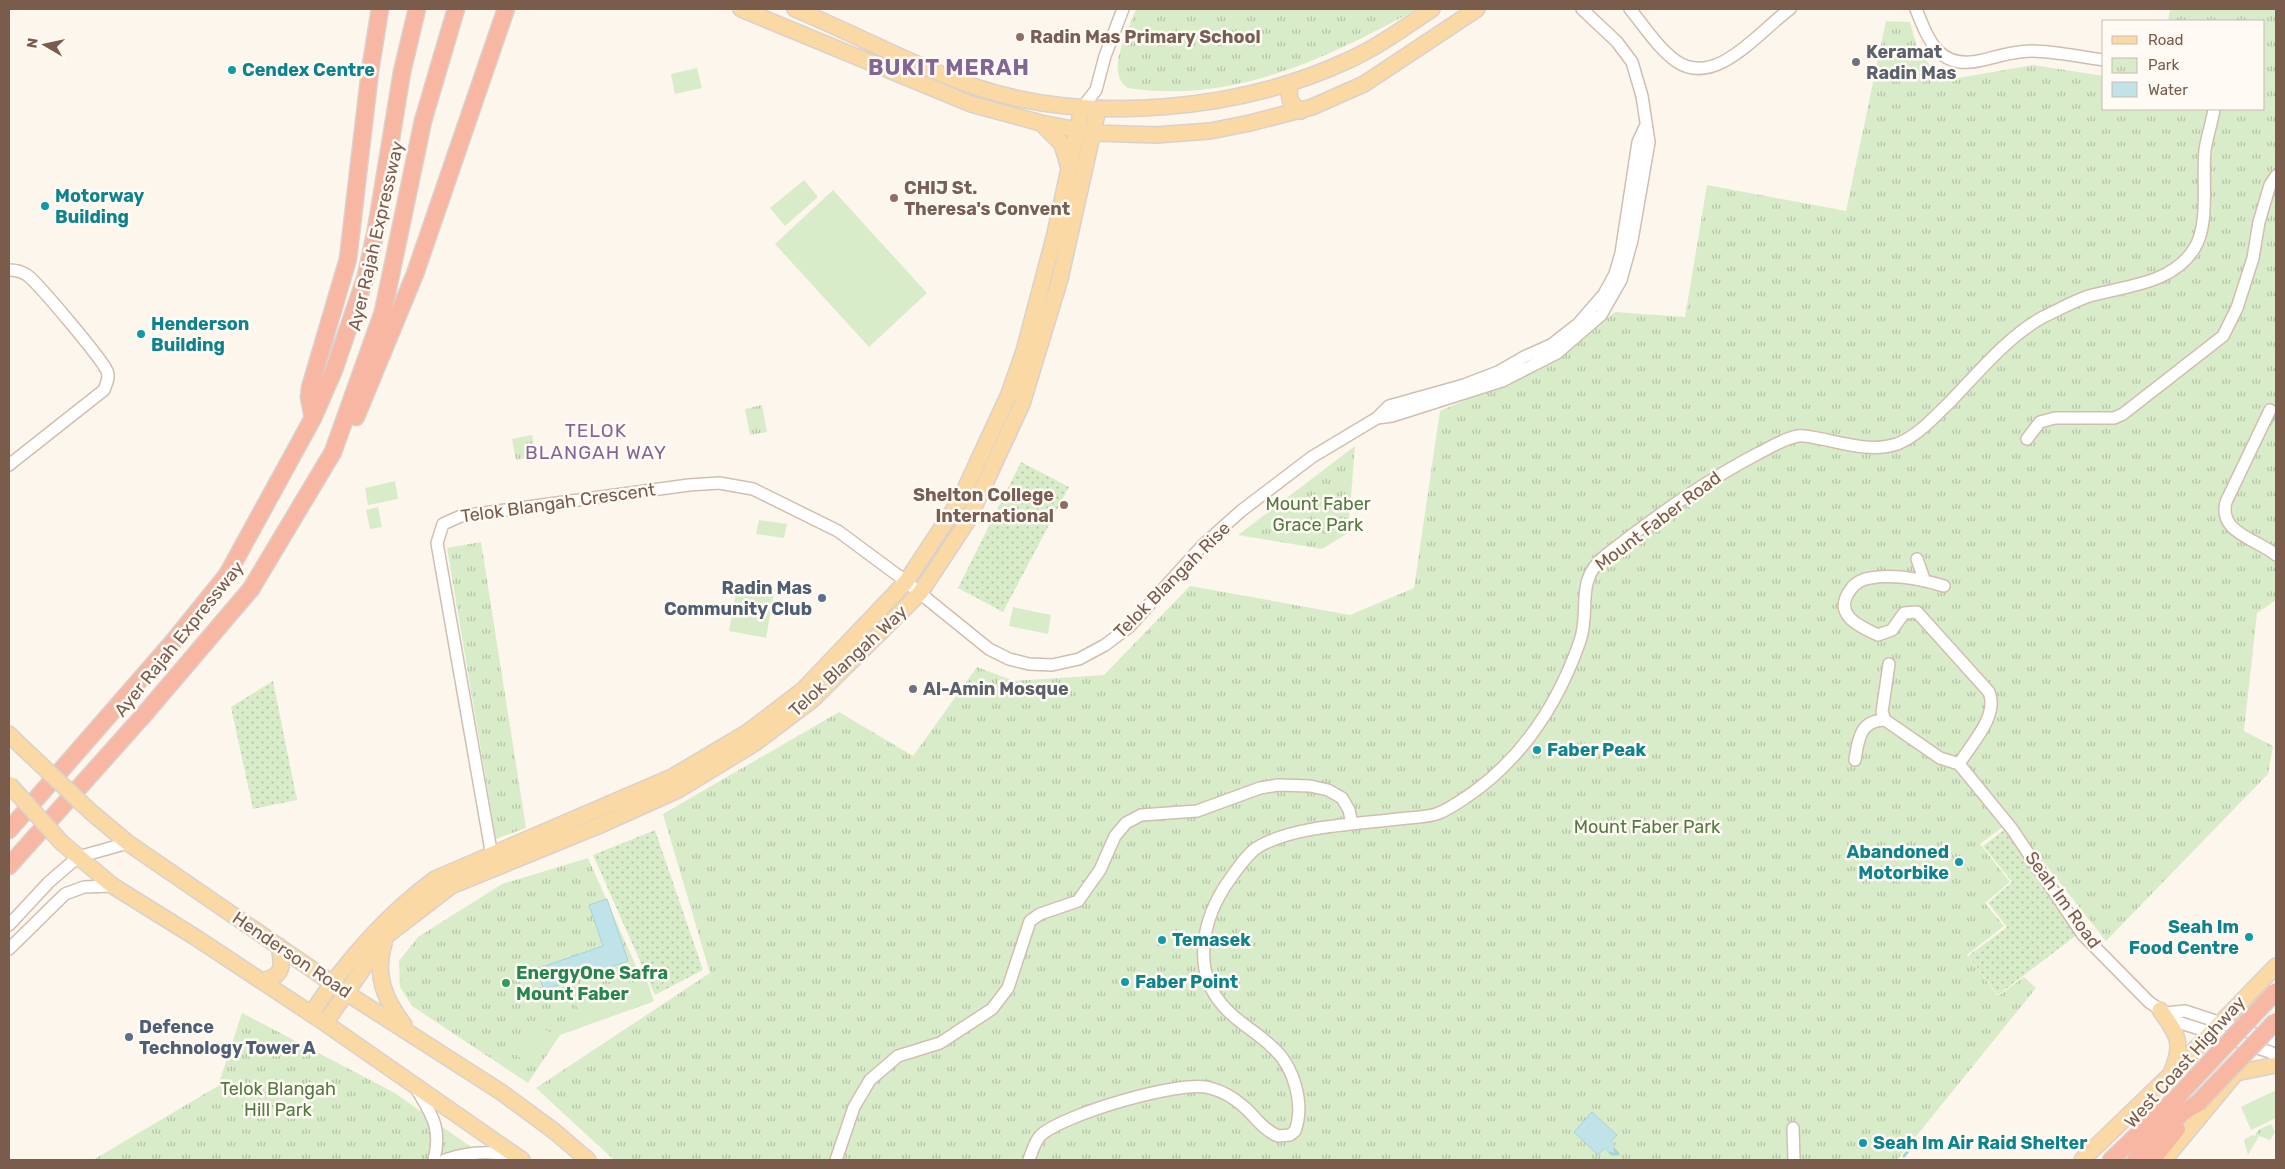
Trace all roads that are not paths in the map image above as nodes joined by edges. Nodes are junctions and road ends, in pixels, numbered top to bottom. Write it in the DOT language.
graph roads {
  1 [pos="380,9"];
  2 [pos="417,9"];
  3 [pos="456,9"];
  4 [pos="506,9"];
  5 [pos="741,9"];
  6 [pos="795,9"];
  7 [pos="1123,9"];
  8 [pos="1432,9"];
  9 [pos="1476,9"];
  10 [pos="1582,9"];
  11 [pos="1630,9"];
  12 [pos="1790,9"];
  13 [pos="1916,9"];
  14 [pos="2102,60"];
  15 [pos="1290,84"];
  16 [pos="1094,93"];
  17 [pos="1082,108"];
  18 [pos="1098,109"];
  19 [pos="2214,110"];
  20 [pos="1301,111"];
  21 [pos="1041,123"];
  22 [pos="1646,125"];
  23 [pos="1077,130"];
  24 [pos="1094,133"];
  25 [pos="1069,174"];
  26 [pos="2276,176"];
  27 [pos="9,270"];
  28 [pos="1524,357"];
  29 [pos="1529,369"];
  30 [pos="2270,410"];
  31 [pos="313,418"];
  32 [pos="1377,418"];
  33 [pos="2027,439"];
  34 [pos="333,452"];
  35 [pos="9,465"];
  36 [pos="2276,555"];
  37 [pos="1917,559"];
  38 [pos="1924,579"];
  39 [pos="906,582"];
  40 [pos="1944,586"];
  41 [pos="920,592"];
  42 [pos="1889,664"];
  43 [pos="1885,720"];
  44 [pos="9,734"];
  45 [pos="1855,760"];
  46 [pos="1959,764"];
  47 [pos="9,784"];
  48 [pos="1352,824"];
  49 [pos="9,830"];
  50 [pos="128,843"];
  51 [pos="78,857"];
  52 [pos="492,860"];
  53 [pos="9,866"];
  54 [pos="113,886"];
  55 [pos="9,925"];
  56 [pos="386,936"];
  57 [pos="279,946"];
  58 [pos="9,949"];
  59 [pos="2276,966"];
  60 [pos="261,980"];
  61 [pos="331,982"];
  62 [pos="2276,991"];
  63 [pos="346,992"];
  64 [pos="2163,1012"];
  65 [pos="311,1014"];
  66 [pos="2276,1021"];
  67 [pos="325,1023"];
  68 [pos="2217,1028"];
  69 [pos="412,1034"];
  70 [pos="2270,1040"];
  71 [pos="2276,1056"];
  72 [pos="2276,1065"];
  73 [pos="2236,1073"];
  74 [pos="2169,1076"];
  75 [pos="414,1085"];
  76 [pos="2178,1096"];
  77 [pos="2197,1104"];
  78 [pos="1793,1128"];
  79 [pos="520,1158"];
  80 [pos="434,1160"];
  81 [pos="445,1160"];
  82 [pos="588,1160"];
  83 [pos="836,1160"];
  84 [pos="1029,1160"];
  85 [pos="1794,1160"];
  86 [pos="2082,1160"];
  87 [pos="2110,1160"];
  88 [pos="2124,1160"];
  89 [pos="2135,1160"];
  90 [pos="2152,1160"];
  91 [pos="2164,1160"];
  1 -- 31 [label="highway"];
  2 -- 31 [label="highway, Ayer Rajah Expressway"];
  3 -- 34 [label="highway, Ayer Rajah Expressway"];
  4 -- 34 [label="highway"];
  5 -- 21 [label="main road"];
  6 -- 17 [label="main road"];
  7 -- 16 [label="street"];
  8 -- 15 [label="main road"];
  9 -- 20 [label="main road"];
  10 -- 22 [label="street, Telok Blangah Rise"];
  11 -- 12 [label="street"];
  13 -- 14 [label="street"];
  15 -- 18 [label="main road"];
  15 -- 20 [label="main road"];
  16 -- 17 [label="street"];
  16 -- 18 [label="street"];
  17 -- 18 [label="main road"];
  17 -- 23 [label="main road, Telok Blangah Way"];
  18 -- 24 [label="main road, Telok Blangah Way"];
  19 -- 48 [label="street, Mount Faber Road"];
  20 -- 24 [label="main road"];
  21 -- 23 [label="main road"];
  21 -- 25 [label="main road"];
  22 -- 28 [label="street, Telok Blangah Rise"];
  22 -- 29 [label="street, Telok Blangah Rise"];
  23 -- 24 [label="main road"];
  23 -- 25 [label="main road, Telok Blangah Way"];
  24 -- 41 [label="main road, Telok Blangah Way"];
  25 -- 39 [label="main road, Telok Blangah Way"];
  26 -- 33 [label="street"];
  27 -- 35 [label="street"];
  28 -- 29 [label="street"];
  28 -- 32 [label="street, Telok Blangah Rise"];
  29 -- 32 [label="street, Telok Blangah Rise"];
  30 -- 36 [label="street"];
  31 -- 49 [label="highway, Ayer Rajah Expressway"];
  32 -- 41 [label="street, Telok Blangah Rise"];
  34 -- 53 [label="highway, Ayer Rajah Expressway"];
  37 -- 38 [label="street"];
  38 -- 40 [label="street"];
  38 -- 46 [label="street"];
  39 -- 41 [label="street, Telok Blangah Rise"];
  39 -- 52 [label="main road, Telok Blangah Way"];
  39 -- 52 [label="street, Telok Blangah Crescent"];
  41 -- 52 [label="main road, Telok Blangah Way"];
  42 -- 43 [label="street"];
  43 -- 45 [label="street"];
  43 -- 46 [label="street, Seah Im Road"];
  44 -- 50 [label="main road, Henderson Road, bridge"];
  46 -- 64 [label="street, Seah Im Road"];
  47 -- 51 [label="main road, bridge"];
  48 -- 83 [label="street"];
  48 -- 84 [label="street, Mount Faber Road"];
  50 -- 51 [label="street"];
  50 -- 57 [label="main road, Henderson Road"];
  51 -- 54 [label="main road"];
  51 -- 55 [label="street"];
  52 -- 56 [label="main road, Telok Blangah Way"];
  52 -- 61 [label="main road, Telok Blangah Way"];
  54 -- 58 [label="street"];
  54 -- 60 [label="main road"];
  56 -- 63 [label="main road, Telok Blangah Way"];
  56 -- 69 [label="main road"];
  57 -- 60 [label="main road"];
  57 -- 61 [label="main road, Henderson Road"];
  59 -- 68 [label="main road"];
  60 -- 65 [label="main road"];
  61 -- 63 [label="main road, Henderson Road"];
  61 -- 65 [label="main road, Telok Blangah Way"];
  62 -- 76 [label="highway, West Coast Highway, bridge"];
  63 -- 67 [label="main road, Telok Blangah Way"];
  63 -- 69 [label="main road, Henderson Road"];
  64 -- 68 [label="street"];
  64 -- 74 [label="main road"];
  65 -- 67 [label="main road"];
  66 -- 77 [label="highway, bridge"];
  67 -- 75 [label="main road"];
  68 -- 70 [label="street"];
  68 -- 74 [label="main road"];
  69 -- 82 [label="main road, Henderson Road"];
  70 -- 71 [label="street"];
  70 -- 73 [label="main road"];
  72 -- 73 [label="main road"];
  73 -- 91 [label="main road"];
  74 -- 86 [label="main road"];
  75 -- 79 [label="main road"];
  75 -- 80 [label="street"];
  76 -- 87 [label="highway"];
  76 -- 88 [label="highway, West Coast Highway"];
  77 -- 89 [label="highway"];
  77 -- 90 [label="highway"];
  78 -- 85 [label="street"];
  79 -- 81 [label="street"];
}
